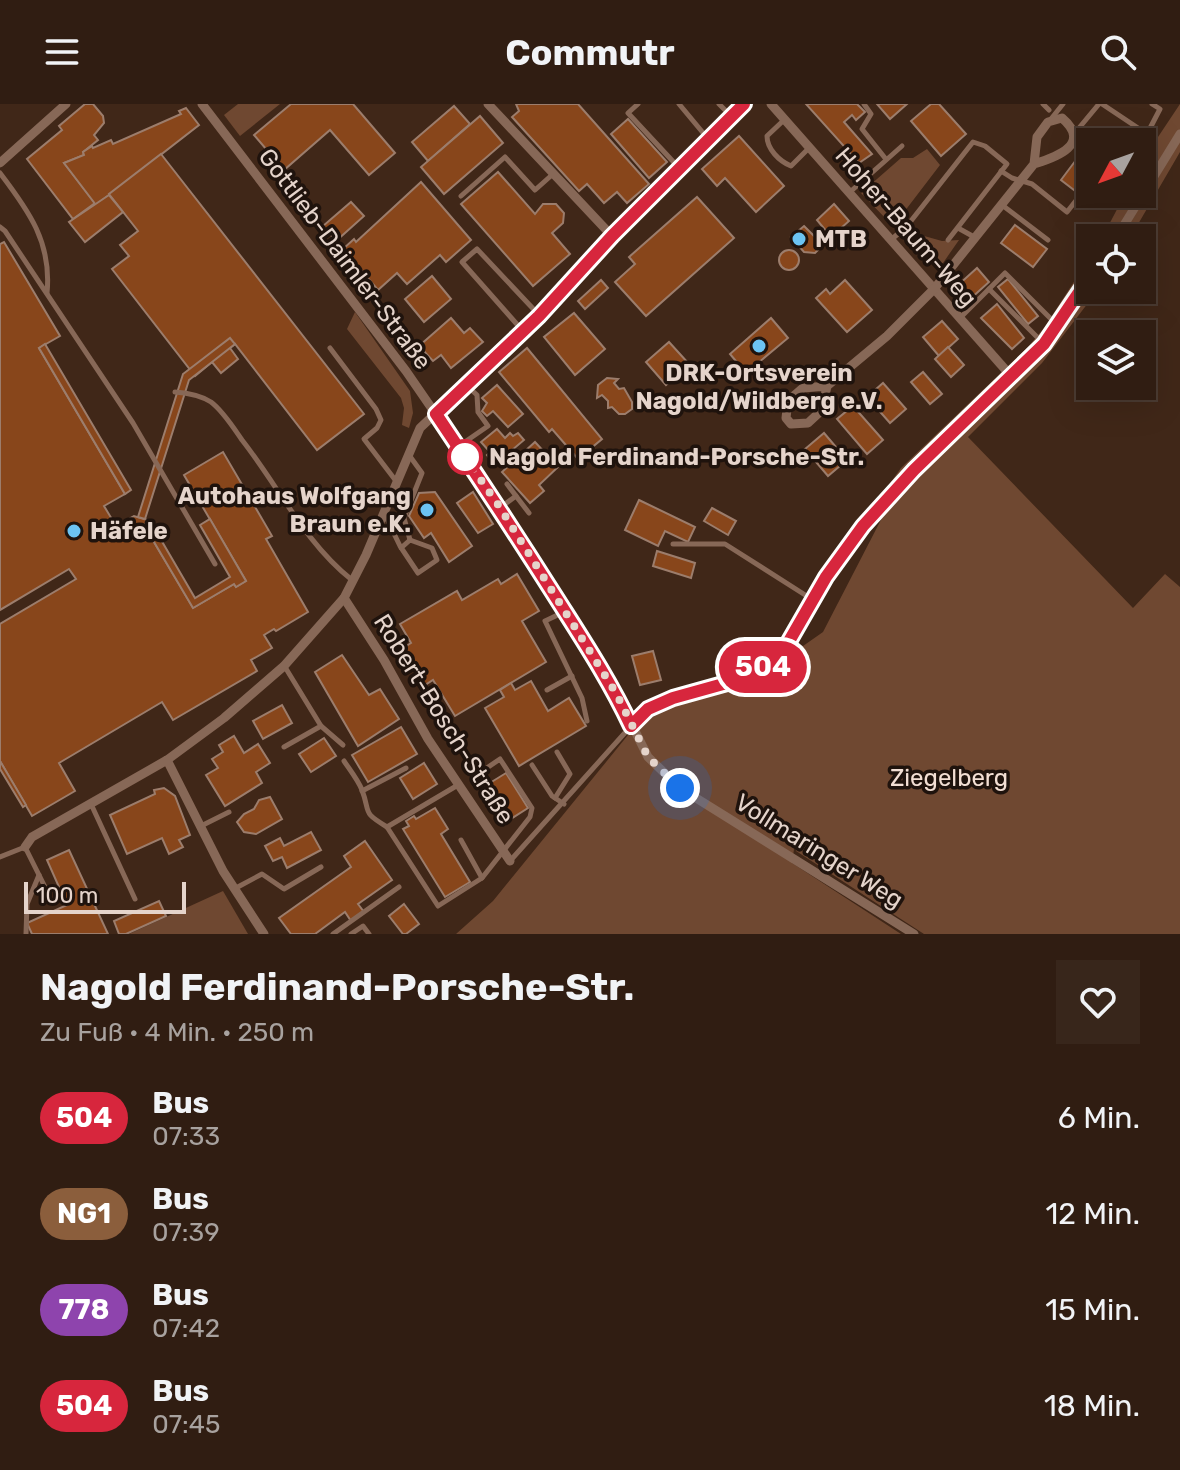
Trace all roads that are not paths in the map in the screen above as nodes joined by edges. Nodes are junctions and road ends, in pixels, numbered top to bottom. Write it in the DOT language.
graph roads {
  1 [pos="66,104"];
  2 [pos="202,104"];
  3 [pos="488,104"];
  4 [pos="638,104"];
  5 [pos="679,104"];
  6 [pos="719,104"];
  7 [pos="744,104"];
  8 [pos="771,104"];
  9 [pos="864,104"];
  10 [pos="1043,104"];
  11 [pos="1063,104"];
  12 [pos="1101,104"];
  13 [pos="1152,104"];
  14 [pos="1049,110"];
  15 [pos="732,116"];
  16 [pos="785,120"];
  17 [pos="1048,122"];
  18 [pos="1074,134"];
  19 [pos="1180,134"];
  20 [pos="709,140"];
  21 [pos="902,146"];
  22 [pos="0,148"];
  23 [pos="810,148"];
  24 [pos="885,158"];
  25 [pos="4,160"];
  26 [pos="1034,164"];
  27 [pos="681,169"];
  28 [pos="1001,171"];
  29 [pos="0,173"];
  30 [pos="553,174"];
  31 [pos="1020,181"];
  32 [pos="850,193"];
  33 [pos="461,196"];
  34 [pos="1076,201"];
  35 [pos="1002,205"];
  36 [pos="1125,224"];
  37 [pos="0,227"];
  38 [pos="958,228"];
  39 [pos="612,236"];
  40 [pos="977,238"];
  41 [pos="891,240"];
  42 [pos="948,240"];
  43 [pos="1048,240"];
  44 [pos="934,289"];
  45 [pos="989,289"];
  46 [pos="47,294"];
  47 [pos="1076,297"];
  48 [pos="539,316"];
  49 [pos="960,318"];
  50 [pos="1057,325"];
  51 [pos="523,331"];
  52 [pos="1044,344"];
  53 [pos="330,348"];
  54 [pos="1011,376"];
  55 [pos="466,385"];
  56 [pos="827,386"];
  57 [pos="175,392"];
  58 [pos="436,414"];
  59 [pos="458,447"];
  60 [pos="408,453"];
  61 [pos="396,481"];
  62 [pos="507,484"];
  63 [pos="516,496"];
  64 [pos="500,508"];
  65 [pos="384,513"];
  66 [pos="529,513"];
  67 [pos="410,540"];
  68 [pos="673,544"];
  69 [pos="401,548"];
  70 [pos="215,564"];
  71 [pos="353,581"];
  72 [pos="344,598"];
  73 [pos="814,600"];
  74 [pos="565,611"];
  75 [pos="284,666"];
  76 [pos="572,676"];
  77 [pos="547,690"];
  78 [pos="587,721"];
  79 [pos="321,726"];
  80 [pos="631,726"];
  81 [pos="343,745"];
  82 [pos="284,747"];
  83 [pos="557,752"];
  84 [pos="167,760"];
  85 [pos="344,761"];
  86 [pos="532,765"];
  87 [pos="406,768"];
  88 [pos="478,774"];
  89 [pos="458,785"];
  90 [pos="362,791"];
  91 [pos="555,798"];
  92 [pos="91,804"];
  93 [pos="564,804"];
  94 [pos="229,812"];
  95 [pos="200,826"];
  96 [pos="387,827"];
  97 [pos="461,840"];
  98 [pos="25,847"];
  99 [pos="503,850"];
  100 [pos="0,857"];
  101 [pos="510,861"];
  102 [pos="321,867"];
  103 [pos="39,875"];
  104 [pos="482,878"];
  105 [pos="399,887"];
  106 [pos="234,889"];
  107 [pos="49,895"];
  108 [pos="135,899"];
  109 [pos="26,934"];
  110 [pos="264,934"];
  111 [pos="333,934"];
  112 [pos="351,934"];
  113 [pos="369,934"];
  114 [pos="914,934"];
  1 -- 25 [label="street"];
  2 -- 58 [label="street, Gottlieb-Daimler-Straße"];
  3 -- 30 [label="street"];
  4 -- 27 [label="lane"];
  5 -- 20 [label="lane"];
  6 -- 15 [label="lane"];
  7 -- 15 [label="street"];
  8 -- 16 [label="street, Hoher-Baum-Weg"];
  9 -- 24 [label="lane"];
  10 -- 14 [label="lane"];
  11 -- 17 [label="lane"];
  12 -- 13 [label="lane"];
  12 -- 18 [label="lane"];
  15 -- 20 [label="street"];
  16 -- 23 [label="street, Hoher-Baum-Weg"];
  16 -- 23 [label="lane"];
  17 -- 18 [label="street"];
  17 -- 26 [label="street"];
  18 -- 26 [label="street"];
  19 -- 36 [label="street"];
  20 -- 27 [label="street"];
  21 -- 24 [label="lane"];
  22 -- 25 [label="lane"];
  23 -- 32 [label="street, Hoher-Baum-Weg"];
  24 -- 32 [label="lane"];
  26 -- 31 [label="street"];
  27 -- 39 [label="street"];
  28 -- 31 [label="lane"];
  28 -- 38 [label="lane"];
  28 -- 41 [label="lane"];
  29 -- 46 [label="lane"];
  30 -- 33 [label="lane"];
  30 -- 39 [label="street"];
  31 -- 34 [label="lane"];
  31 -- 35 [label="street"];
  32 -- 41 [label="street, Hoher-Baum-Weg"];
  35 -- 40 [label="street"];
  35 -- 43 [label="lane"];
  37 -- 46 [label="lane"];
  38 -- 40 [label="lane"];
  38 -- 42 [label="lane"];
  39 -- 48 [label="street"];
  40 -- 44 [label="street"];
  41 -- 44 [label="street, Hoher-Baum-Weg"];
  44 -- 49 [label="street, Hoher-Baum-Weg"];
  44 -- 56 [label="street"];
  45 -- 49 [label="lane"];
  45 -- 50 [label="lane"];
  45 -- 52 [label="lane"];
  46 -- 70 [label="lane"];
  47 -- 50 [label="street"];
  48 -- 51 [label="street"];
  48 -- 51 [label="lane"];
  49 -- 54 [label="street, Hoher-Baum-Weg"];
  50 -- 52 [label="street"];
  51 -- 55 [label="street"];
  52 -- 54 [label="street"];
  53 -- 61 [label="lane"];
  54 -- 73 [label="street"];
  55 -- 58 [label="street"];
  55 -- 59 [label="lane"];
  56 -- 56 [label="street"];
  57 -- 71 [label="lane"];
  58 -- 59 [label="street, Gottlieb-Daimler-Straße"];
  58 -- 60 [label="street"];
  59 -- 64 [label="street, Gottlieb-Daimler-Straße"];
  60 -- 61 [label="street"];
  60 -- 67 [label="lane"];
  61 -- 65 [label="street"];
  62 -- 63 [label="lane"];
  63 -- 64 [label="lane"];
  63 -- 66 [label="lane"];
  64 -- 74 [label="street, Gottlieb-Daimler-Straße"];
  65 -- 69 [label="lane"];
  65 -- 71 [label="street"];
  67 -- 69 [label="lane"];
  67 -- 69 [label="lane"];
  68 -- 73 [label="lane"];
  71 -- 72 [label="street"];
  72 -- 75 [label="street"];
  72 -- 89 [label="street, Robert-Bosch-Straße"];
  73 -- 80 [label="street"];
  74 -- 76 [label="lane"];
  74 -- 80 [label="street, Gottlieb-Daimler-Straße"];
  75 -- 79 [label="lane"];
  75 -- 84 [label="street"];
  76 -- 77 [label="lane"];
  76 -- 78 [label="lane"];
  79 -- 81 [label="lane"];
  79 -- 82 [label="lane"];
  80 -- 93 [label="lane"];
  80 -- 114 [label="street, Vollmaringer Weg"];
  83 -- 91 [label="lane"];
  84 -- 92 [label="street"];
  84 -- 95 [label="street"];
  85 -- 90 [label="lane"];
  86 -- 91 [label="lane"];
  87 -- 90 [label="lane"];
  88 -- 99 [label="lane"];
  89 -- 96 [label="lane"];
  89 -- 99 [label="street, Robert-Bosch-Straße"];
  90 -- 96 [label="lane"];
  91 -- 93 [label="lane"];
  92 -- 98 [label="street"];
  92 -- 108 [label="lane"];
  93 -- 101 [label="lane"];
  94 -- 95 [label="lane"];
  95 -- 106 [label="street"];
  96 -- 104 [label="lane"];
  97 -- 104 [label="lane"];
  98 -- 100 [label="lane"];
  98 -- 103 [label="lane"];
  99 -- 101 [label="street, Robert-Bosch-Straße"];
  99 -- 104 [label="lane"];
  102 -- 106 [label="lane"];
  103 -- 107 [label="lane"];
  103 -- 109 [label="lane"];
  105 -- 111 [label="lane"];
  106 -- 110 [label="street"];
  112 -- 113 [label="lane"];
}
